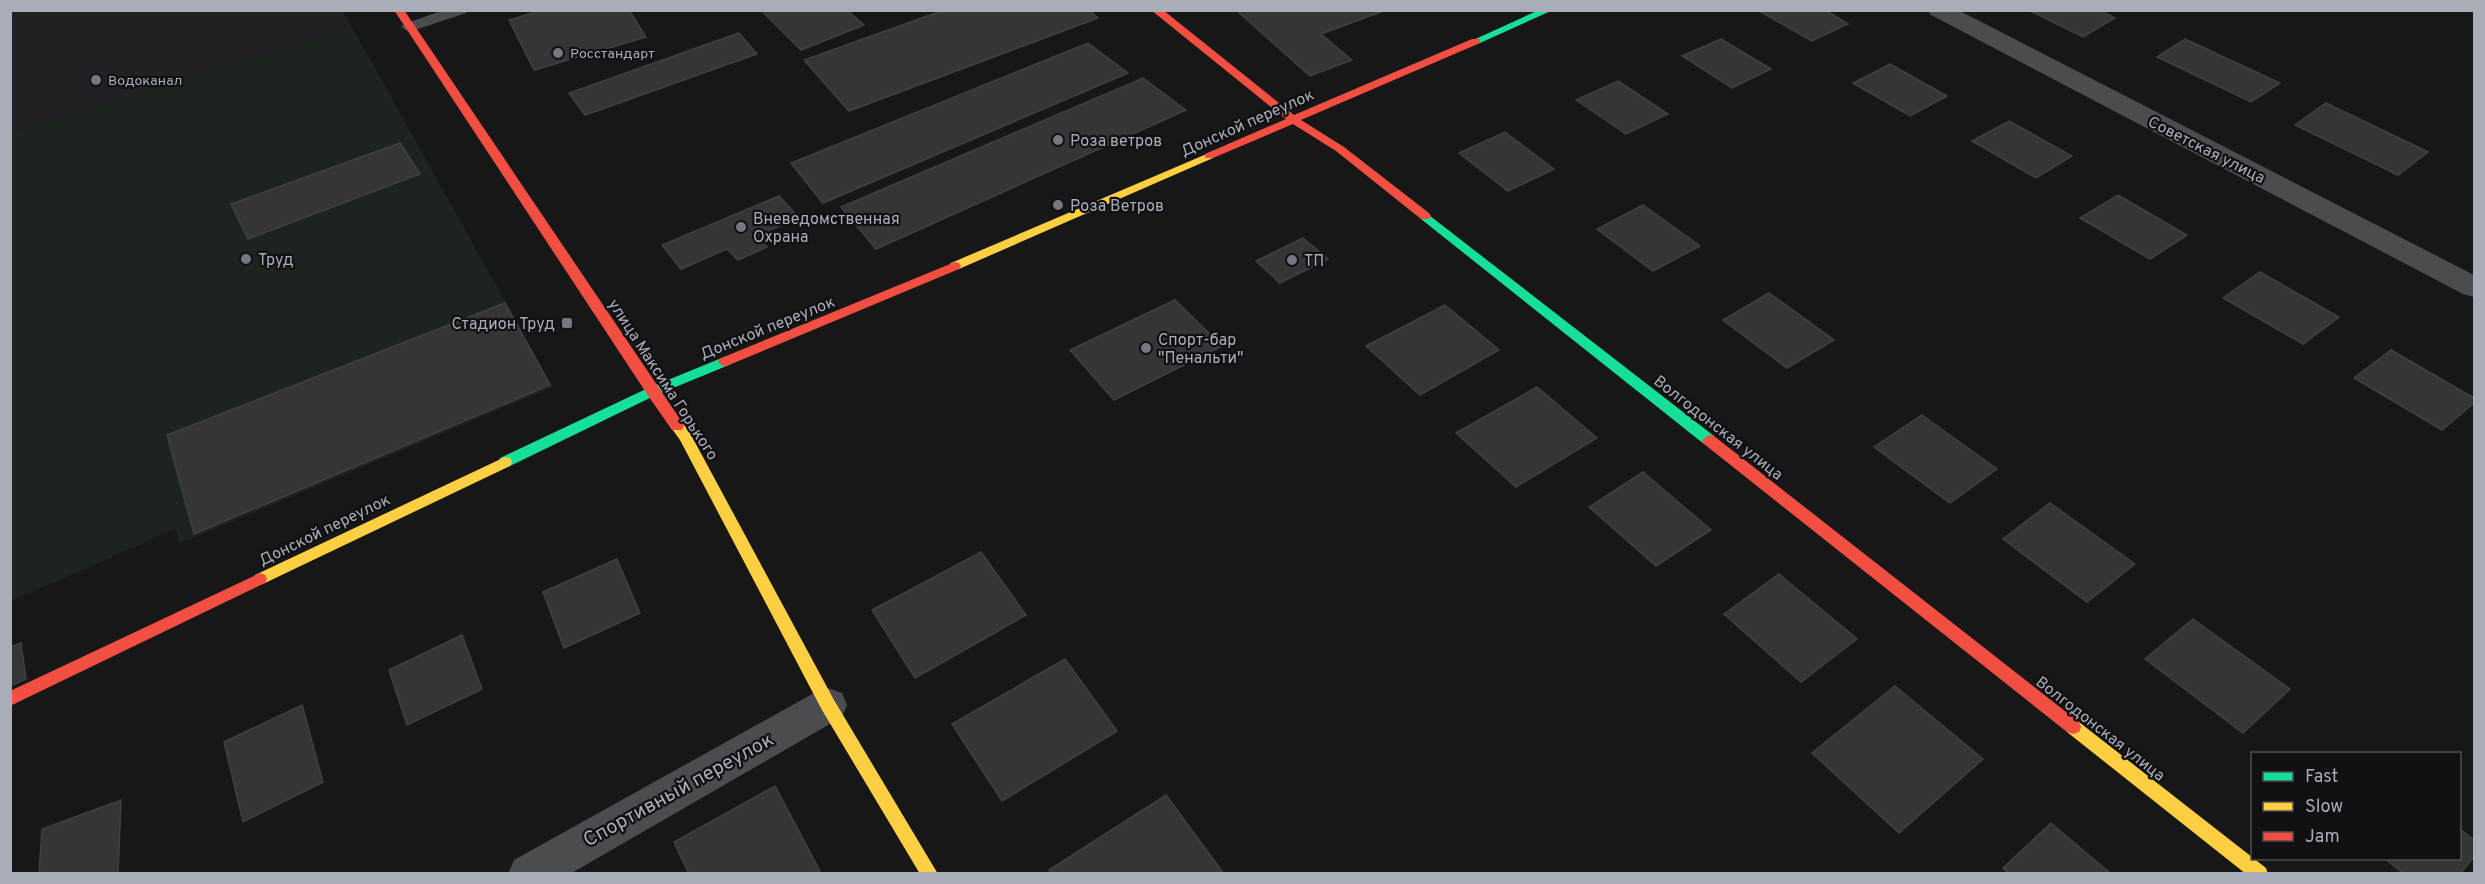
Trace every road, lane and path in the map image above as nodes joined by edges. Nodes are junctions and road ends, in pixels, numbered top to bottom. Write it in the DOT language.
graph roads {
  1 [pos="399,10"];
  2 [pos="461,10"];
  3 [pos="1156,10"];
  4 [pos="1548,10"];
  5 [pos="1940,10"];
  6 [pos="409,27"];
  7 [pos="1292,119"];
  8 [pos="2475,287"];
  9 [pos="651,392"];
  10 [pos="10,699"];
  11 [pos="828,705"];
  12 [pos="529,873"];
  13 [pos="930,873"];
  14 [pos="2260,873"];
  1 -- 6 [label="street, улица Максима Горького"];
  2 -- 6 [label="lane"];
  3 -- 7 [label="street, Волгодонская улица"];
  4 -- 7 [label="street, Донской переулок"];
  5 -- 8 [label="street, Советская улица"];
  6 -- 9 [label="street, улица Максима Горького"];
  7 -- 9 [label="street, Донской переулок"];
  7 -- 14 [label="street, Волгодонская улица"];
  9 -- 10 [label="street, Донской переулок"];
  9 -- 11 [label="street, улица Максима Горького"];
  11 -- 12 [label="street, Спортивный переулок"];
  11 -- 13 [label="street, улица Максима Горького"];
}
